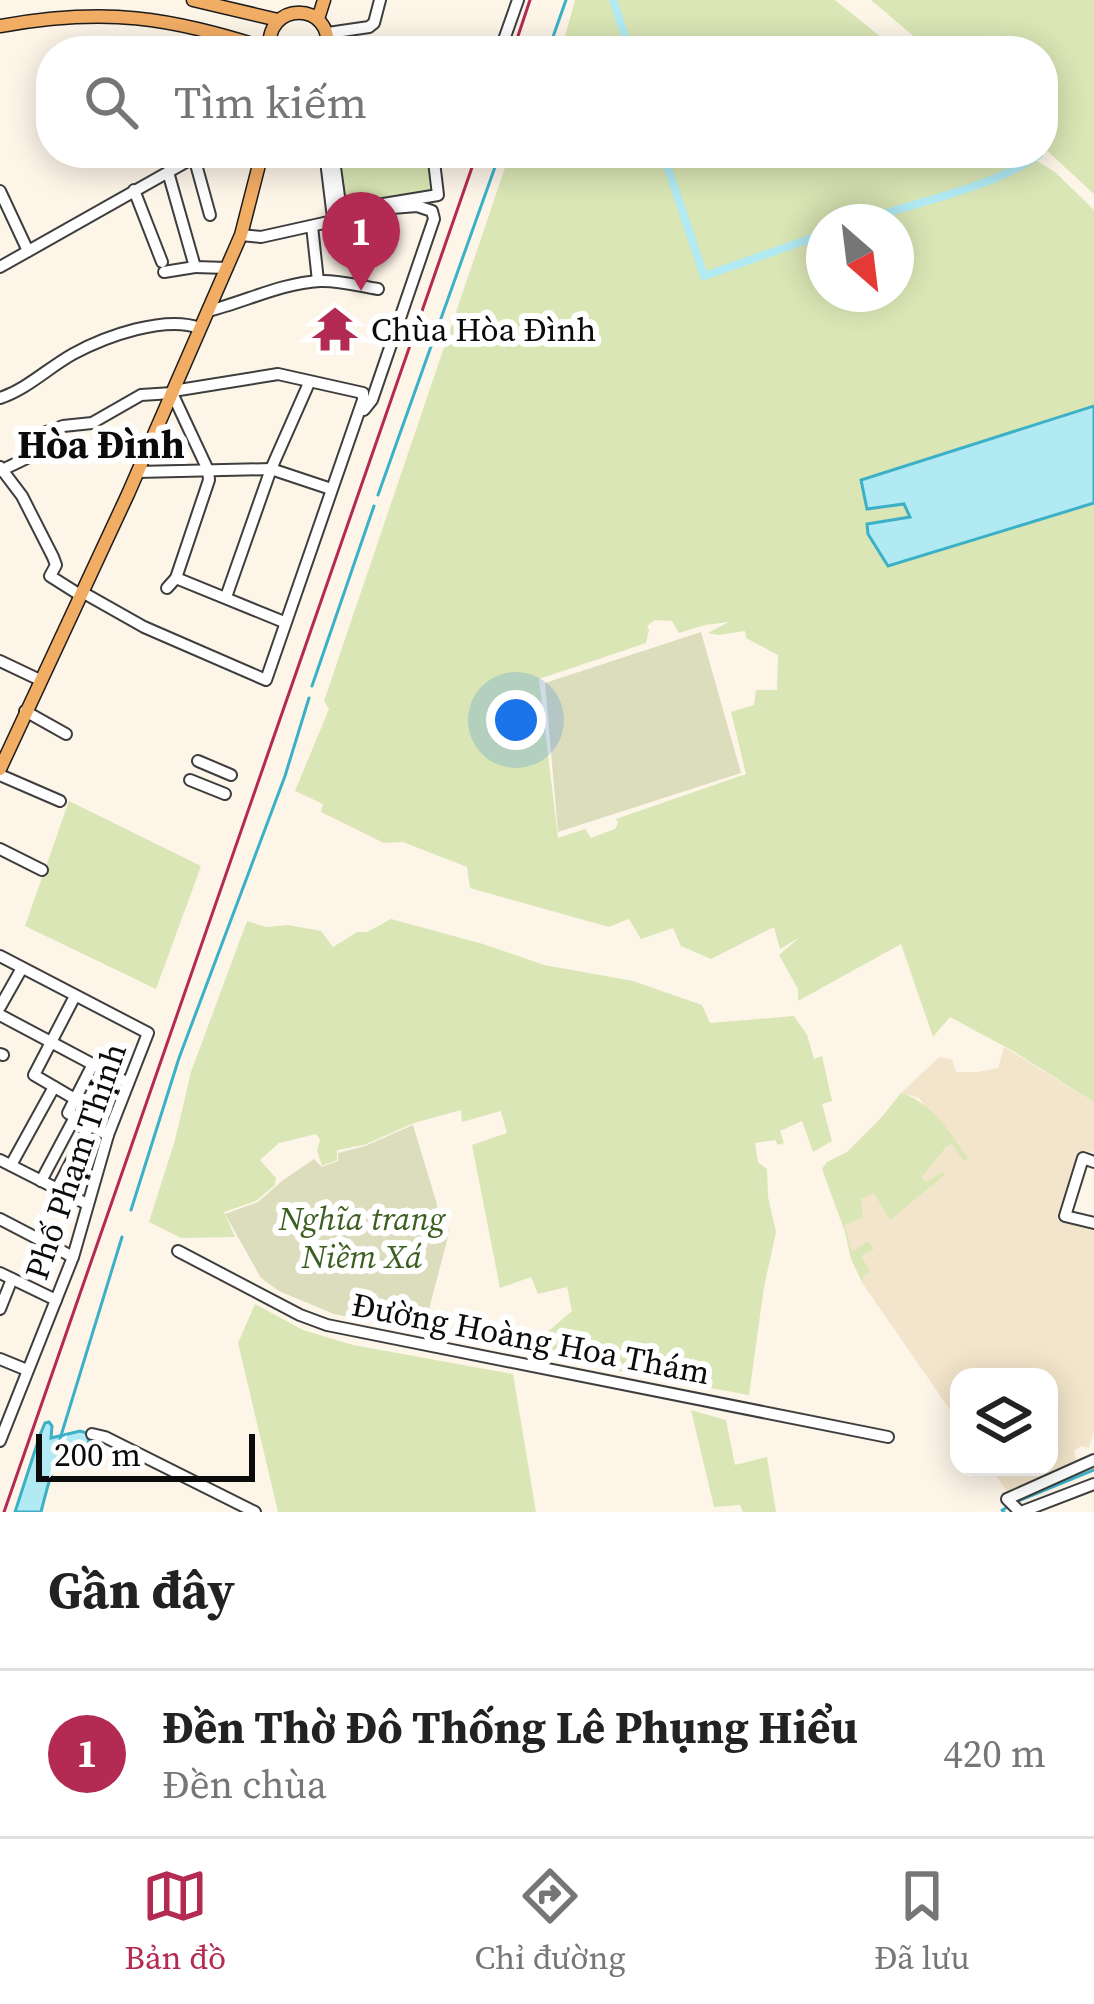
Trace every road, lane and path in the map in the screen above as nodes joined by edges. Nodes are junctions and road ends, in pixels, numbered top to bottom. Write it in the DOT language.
graph roads {
  1 [pos="122,0"];
  2 [pos="193,0"];
  3 [pos="324,0"];
  4 [pos="380,0"];
  5 [pos="518,0"];
  6 [pos="297,6"];
  7 [pos="121,16"];
  8 [pos="318,19"];
  9 [pos="278,20"];
  10 [pos="0,26"];
  11 [pos="328,33"];
  12 [pos="223,36"];
  13 [pos="270,36"];
  14 [pos="328,36"];
  15 [pos="505,36"];
  16 [pos="175,168"];
  17 [pos="201,168"];
  18 [pos="258,168"];
  19 [pos="327,168"];
  20 [pos="334,168"];
  21 [pos="435,168"];
  22 [pos="168,172"];
  23 [pos="134,190"];
  24 [pos="0,191"];
  25 [pos="392,208"];
  26 [pos="210,215"];
  27 [pos="337,216"];
  28 [pos="312,226"];
  29 [pos="242,235"];
  30 [pos="28,251"];
  31 [pos="0,267"];
  32 [pos="195,267"];
  33 [pos="227,268"];
  34 [pos="318,281"];
  35 [pos="378,289"];
  36 [pos="208,311"];
  37 [pos="200,328"];
  38 [pos="309,383"];
  39 [pos="172,392"];
  40 [pos="0,398"];
  41 [pos="356,420"];
  42 [pos="272,469"];
  43 [pos="0,470"];
  44 [pos="208,470"];
  45 [pos="137,472"];
  46 [pos="331,489"];
  47 [pos="176,578"];
  48 [pos="167,589"];
  49 [pos="81,593"];
  50 [pos="226,598"];
  51 [pos="284,622"];
  52 [pos="0,661"];
  53 [pos="40,680"];
  54 [pos="26,711"];
  55 [pos="66,734"];
  56 [pos="4,747"];
  57 [pos="198,761"];
  58 [pos="0,772"];
  59 [pos="230,775"];
  60 [pos="190,780"];
  61 [pos="225,794"];
  62 [pos="60,801"];
  63 [pos="0,849"];
  64 [pos="42,870"];
  65 [pos="0,956"];
  66 [pos="22,968"];
  67 [pos="75,996"];
  68 [pos="0,1011"];
  69 [pos="50,1043"];
  70 [pos="92,1066"];
  71 [pos="128,1083"];
  72 [pos="54,1088"];
  73 [pos="75,1100"];
  74 [pos="75,1117"];
  75 [pos="90,1125"];
  76 [pos="108,1135"];
  77 [pos="1088,1160"];
  78 [pos="5,1163"];
  79 [pos="40,1181"];
  80 [pos="57,1189"];
  81 [pos="88,1204"];
  82 [pos="0,1219"];
  83 [pos="1094,1223"];
  84 [pos="178,1251"];
  85 [pos="73,1257"];
  86 [pos="6,1276"];
  87 [pos="56,1300"];
  88 [pos="0,1308"];
  89 [pos="0,1359"];
  90 [pos="27,1370"];
  91 [pos="92,1434"];
  92 [pos="889,1436"];
  93 [pos="0,1441"];
  94 [pos="1094,1460"];
  95 [pos="1092,1489"];
  96 [pos="255,1512"];
  97 [pos="1021,1512"];
  1 -- 7 [label="main road"];
  2 -- 9 [label="main road"];
  3 -- 8 [label="main road"];
  4 -- 11 [label="street"];
  5 -- 15 [label="street"];
  6 -- 8 [label="main road"];
  6 -- 9 [label="main road"];
  7 -- 10 [label="main road"];
  7 -- 12 [label="main road"];
  8 -- 11 [label="main road"];
  9 -- 13 [label="main road"];
  11 -- 14 [label="main road"];
  16 -- 22 [label="street"];
  17 -- 26 [label="street"];
  18 -- 29 [label="main road"];
  19 -- 27 [label="street"];
  20 -- 27 [label="street"];
  21 -- 27 [label="street"];
  22 -- 23 [label="street"];
  22 -- 32 [label="street"];
  23 -- 30 [label="street"];
  23 -- 32 [label="street"];
  24 -- 30 [label="street"];
  25 -- 41 [label="street"];
  27 -- 28 [label="street"];
  28 -- 29 [label="street"];
  28 -- 34 [label="street"];
  29 -- 33 [label="main road"];
  30 -- 31 [label="street"];
  32 -- 33 [label="street"];
  33 -- 36 [label="main road"];
  34 -- 35 [label="street"];
  34 -- 36 [label="street"];
  36 -- 37 [label="main road"];
  37 -- 39 [label="main road"];
  37 -- 40 [label="street"];
  38 -- 39 [label="street"];
  38 -- 41 [label="street"];
  38 -- 42 [label="street"];
  39 -- 43 [label="street"];
  39 -- 44 [label="street"];
  39 -- 45 [label="main road"];
  41 -- 46 [label="street"];
  42 -- 44 [label="street"];
  42 -- 46 [label="street"];
  42 -- 50 [label="street"];
  43 -- 49 [label="street"];
  44 -- 45 [label="street"];
  44 -- 47 [label="street"];
  45 -- 49 [label="main road"];
  46 -- 51 [label="street"];
  47 -- 48 [label="street"];
  47 -- 50 [label="street"];
  49 -- 51 [label="street"];
  49 -- 53 [label="main road"];
  50 -- 51 [label="street"];
  52 -- 53 [label="street"];
  53 -- 54 [label="main road"];
  54 -- 55 [label="street"];
  54 -- 56 [label="main road"];
  56 -- 58 [label="main road"];
  57 -- 59 [label="street"];
  58 -- 62 [label="street"];
  60 -- 61 [label="street"];
  63 -- 64 [label="street"];
  65 -- 66 [label="street"];
  66 -- 67 [label="street"];
  66 -- 68 [label="street"];
  67 -- 69 [label="street"];
  67 -- 71 [label="street, Phố Phạm Thịnh"];
  68 -- 69 [label="street"];
  69 -- 70 [label="street"];
  69 -- 72 [label="street"];
  70 -- 71 [label="street"];
  70 -- 73 [label="street"];
  71 -- 76 [label="street, Phố Phạm Thịnh"];
  72 -- 73 [label="street"];
  72 -- 78 [label="street"];
  73 -- 74 [label="street"];
  74 -- 75 [label="street"];
  74 -- 79 [label="street"];
  75 -- 76 [label="street"];
  75 -- 80 [label="street"];
  76 -- 81 [label="street, Phố Phạm Thịnh"];
  77 -- 83 [label="street"];
  78 -- 79 [label="street"];
  79 -- 80 [label="street"];
  80 -- 81 [label="street"];
  81 -- 85 [label="street, Phố Phạm Thịnh"];
  82 -- 85 [label="street"];
  84 -- 92 [label="street, Đường Hoàng Hoa Thám"];
  85 -- 87 [label="street, Phố Phạm Thịnh"];
  86 -- 87 [label="street"];
  86 -- 88 [label="street"];
  87 -- 90 [label="street, Phố Phạm Thịnh"];
  89 -- 90 [label="street"];
  90 -- 93 [label="street, Phố Phạm Thịnh"];
  91 -- 96 [label="street"];
  94 -- 97 [label="street"];
  95 -- 97 [label="street"];
}
